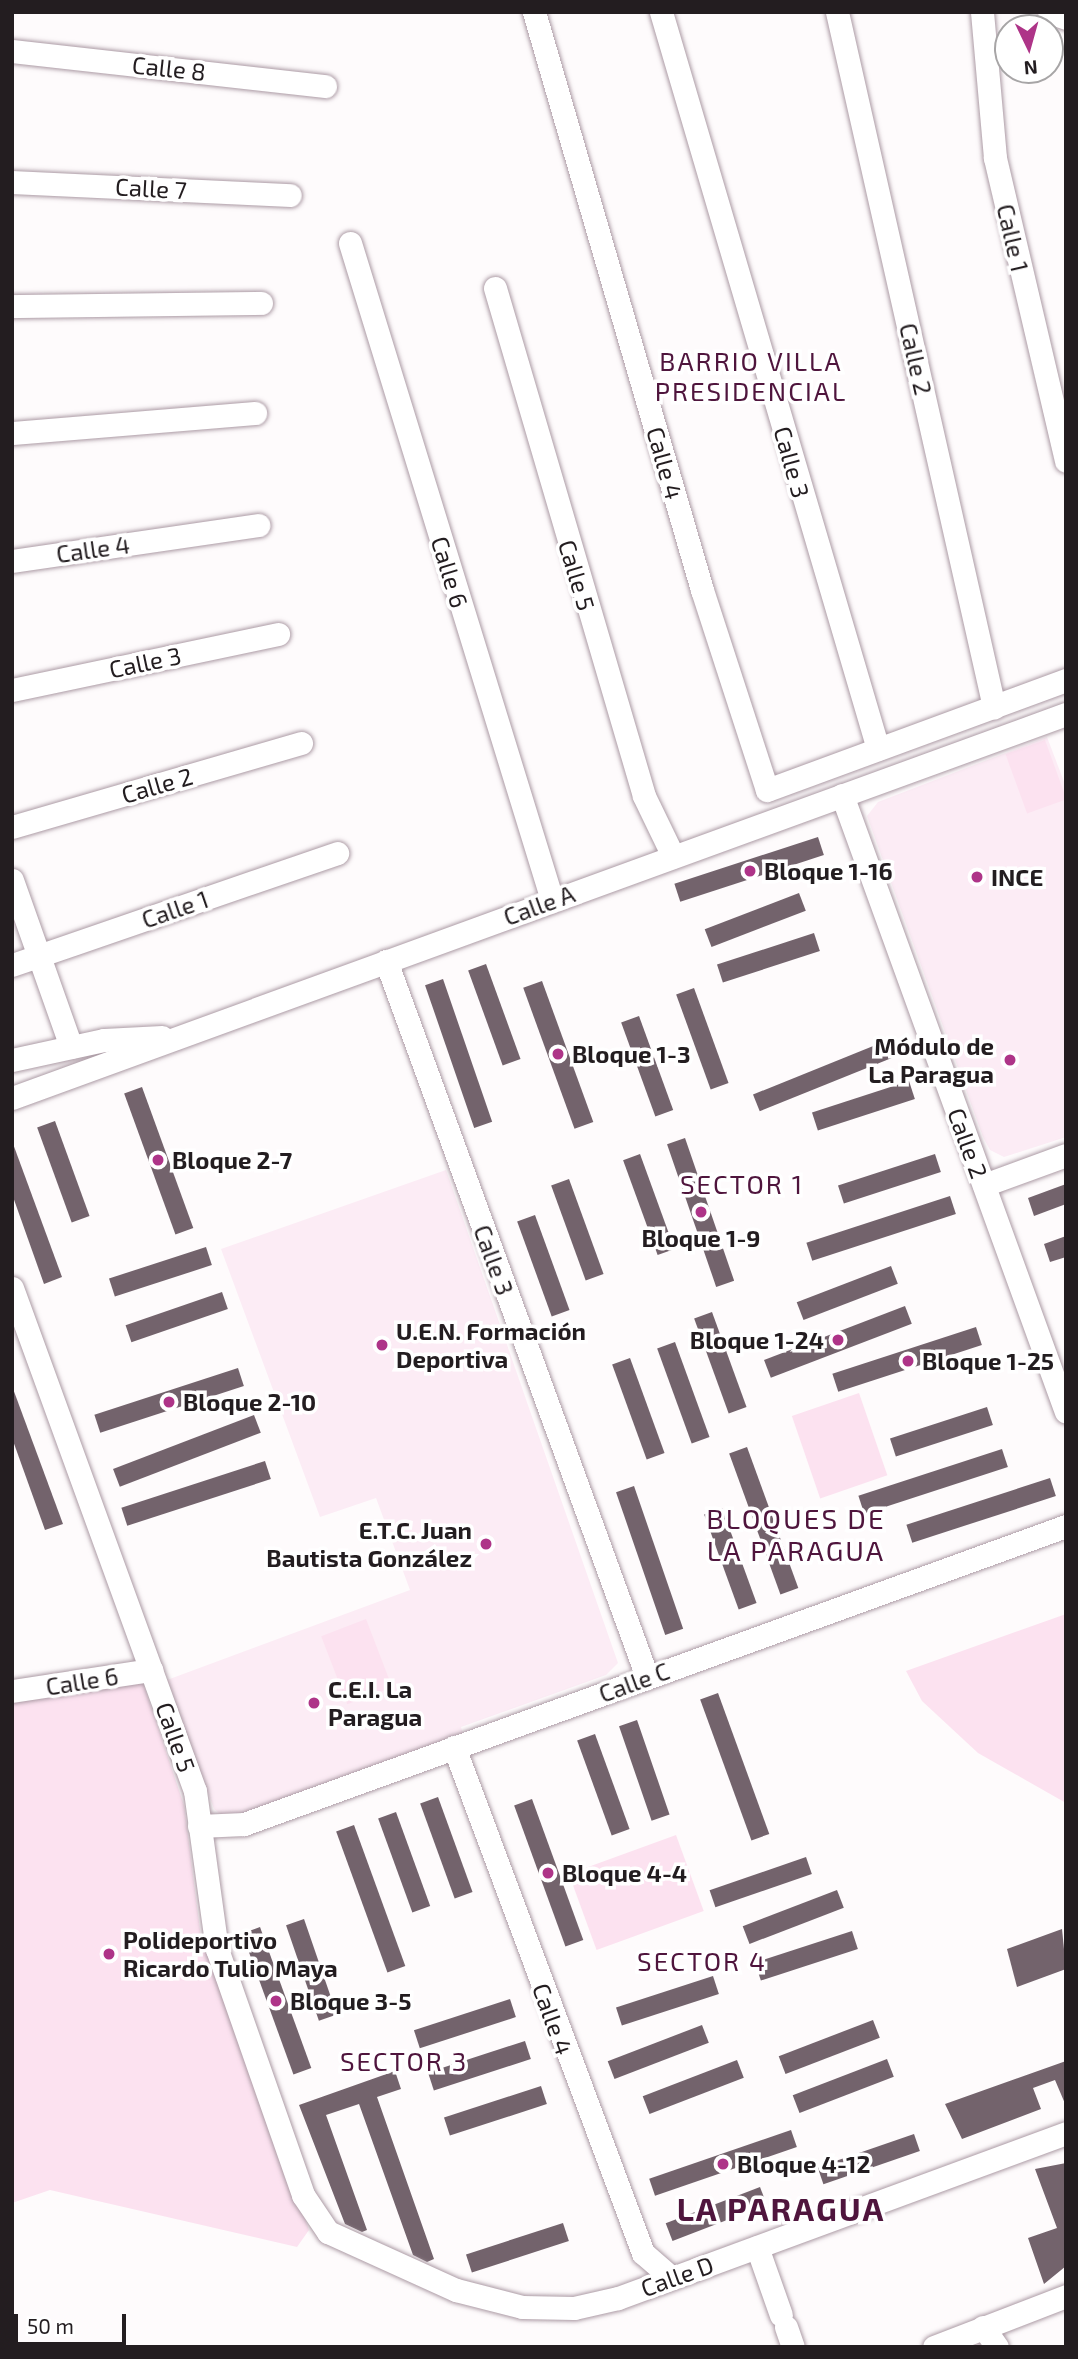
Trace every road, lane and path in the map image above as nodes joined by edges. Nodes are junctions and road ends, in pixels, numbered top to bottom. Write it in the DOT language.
graph roads {
  1 [pos="534,12"];
  2 [pos="661,12"];
  3 [pos="837,12"];
  4 [pos="982,12"];
  5 [pos="1049,12"];
  6 [pos="1066,18"];
  7 [pos="12,51"];
  8 [pos="325,86"];
  9 [pos="12,182"];
  10 [pos="290,194"];
  11 [pos="351,243"];
  12 [pos="495,288"];
  13 [pos="261,303"];
  14 [pos="12,306"];
  15 [pos="255,413"];
  16 [pos="12,433"];
  17 [pos="1066,461"];
  18 [pos="258,524"];
  19 [pos="12,561"];
  20 [pos="278,634"];
  21 [pos="1066,680"];
  22 [pos="12,690"];
  23 [pos="994,707"];
  24 [pos="1066,714"];
  25 [pos="922,733"];
  26 [pos="301,743"];
  27 [pos="878,750"];
  28 [pos="933,762"];
  29 [pos="818,772"];
  30 [pos="835,798"];
  31 [pos="12,827"];
  32 [pos="337,853"];
  33 [pos="673,856"];
  34 [pos="14,892"];
  35 [pos="552,900"];
  36 [pos="39,956"];
  37 [pos="386,961"];
  38 [pos="12,965"];
  39 [pos="179,1037"];
  40 [pos="71,1047"];
  41 [pos="12,1060"];
  42 [pos="12,1098"];
  43 [pos="1066,1154"];
  44 [pos="984,1185"];
  45 [pos="12,1288"];
  46 [pos="1066,1412"];
  47 [pos="1066,1526"];
  48 [pos="151,1670"];
  49 [pos="647,1677"];
  50 [pos="12,1692"];
  51 [pos="454,1747"];
  52 [pos="199,1826"];
  53 [pos="1066,2133"];
  54 [pos="303,2195"];
  55 [pos="757,2247"];
  56 [pos="671,2278"];
  57 [pos="1066,2296"];
  58 [pos="984,2327"];
  59 [pos="787,2330"];
  60 [pos="934,2347"];
  61 [pos="997,2347"];
  1 -- 29 [label="street, Calle 4"];
  2 -- 27 [label="street, Calle 3"];
  3 -- 23 [label="street, Calle 2"];
  4 -- 17 [label="street, Calle 1"];
  5 -- 6 [label="street"];
  7 -- 8 [label="street, Calle 8"];
  9 -- 10 [label="street, Calle 7"];
  11 -- 35 [label="street, Calle 6"];
  12 -- 33 [label="street, Calle 5"];
  13 -- 14 [label="street"];
  15 -- 16 [label="street"];
  18 -- 19 [label="street, Calle 4"];
  20 -- 22 [label="street, Calle 3"];
  21 -- 23 [label="street"];
  23 -- 25 [label="street"];
  24 -- 28 [label="street, Calle A"];
  25 -- 27 [label="street"];
  25 -- 28 [label="street"];
  26 -- 31 [label="street, Calle 2"];
  27 -- 29 [label="street"];
  28 -- 30 [label="street, Calle A"];
  29 -- 30 [label="street, Calle 2"];
  30 -- 33 [label="street, Calle A"];
  30 -- 44 [label="street, Calle 2"];
  32 -- 36 [label="street, Calle 1"];
  33 -- 35 [label="street, Calle A"];
  34 -- 36 [label="street"];
  35 -- 37 [label="street, Calle A"];
  36 -- 38 [label="street, Calle 1"];
  36 -- 40 [label="street"];
  37 -- 39 [label="street, Calle A"];
  37 -- 49 [label="street, Calle 3"];
  39 -- 40 [label="street"];
  39 -- 42 [label="street, Calle A"];
  40 -- 41 [label="street"];
  43 -- 44 [label="street"];
  44 -- 46 [label="street, Calle 2"];
  45 -- 48 [label="street, Calle 5"];
  47 -- 49 [label="street, Calle C"];
  48 -- 50 [label="street, Calle 6"];
  48 -- 52 [label="street, Calle 5"];
  49 -- 51 [label="street, Calle C"];
  51 -- 52 [label="street, Calle C"];
  51 -- 56 [label="street, Calle 4"];
  52 -- 54 [label="street, Calle 5"];
  53 -- 55 [label="street, Calle D"];
  54 -- 56 [label="street, Calle D"];
  55 -- 56 [label="street, Calle D"];
  55 -- 59 [label="street"];
  57 -- 58 [label="street"];
  58 -- 60 [label="street"];
  58 -- 61 [label="street"];
}
